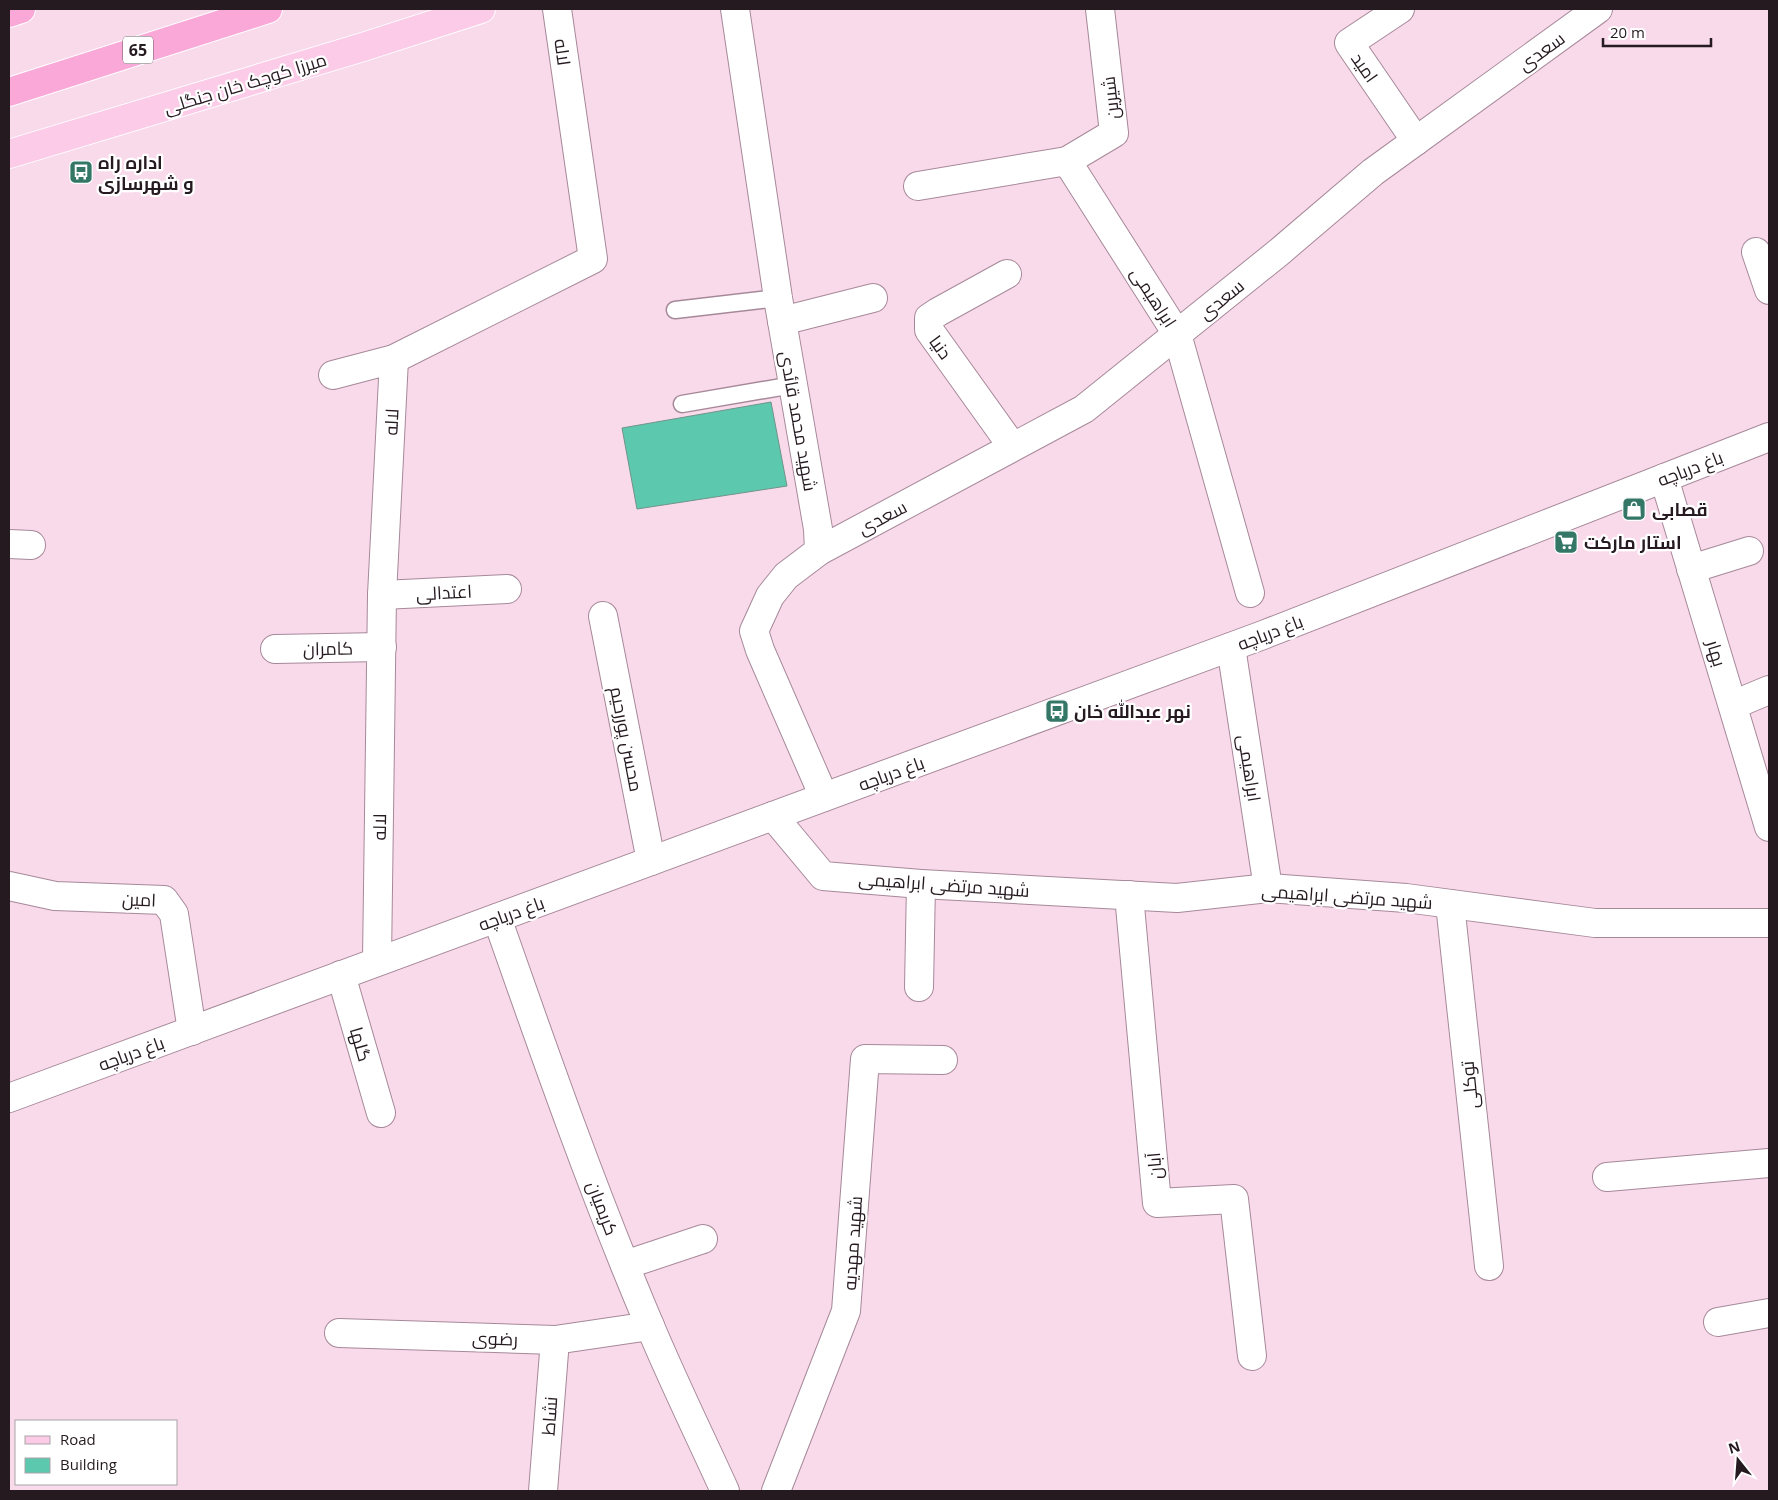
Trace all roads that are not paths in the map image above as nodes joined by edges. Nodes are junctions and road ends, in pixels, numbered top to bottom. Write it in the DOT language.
graph roads {
  1 [pos="22,9"];
  2 [pos="268,9"];
  3 [pos="481,9"];
  4 [pos="557,9"];
  5 [pos="735,9"];
  6 [pos="1100,9"];
  7 [pos="1400,9"];
  8 [pos="1598,9"];
  9 [pos="9,13"];
  10 [pos="9,92"];
  11 [pos="1416,141"];
  12 [pos="9,154"];
  13 [pos="1067,161"];
  14 [pos="918,186"];
  15 [pos="1756,252"];
  16 [pos="1007,274"];
  17 [pos="1769,290"];
  18 [pos="872,298"];
  19 [pos="675,310"];
  20 [pos="780,310"];
  21 [pos="1177,334"];
  22 [pos="394,360"];
  23 [pos="333,375"];
  24 [pos="793,385"];
  25 [pos="682,404"];
  26 [pos="1769,437"];
  27 [pos="1012,446"];
  28 [pos="1664,478"];
  29 [pos="819,551"];
  30 [pos="1749,551"];
  31 [pos="1691,569"];
  32 [pos="507,589"];
  33 [pos="1250,593"];
  34 [pos="382,595"];
  35 [pos="603,616"];
  36 [pos="382,647"];
  37 [pos="1231,647"];
  38 [pos="275,649"];
  39 [pos="1769,690"];
  40 [pos="1733,705"];
  41 [pos="824,798"];
  42 [pos="773,816"];
  43 [pos="1768,819"];
  44 [pos="651,861"];
  45 [pos="921,884"];
  46 [pos="9,886"];
  47 [pos="1268,888"];
  48 [pos="1128,895"];
  49 [pos="1450,904"];
  50 [pos="497,918"];
  51 [pos="1769,923"];
  52 [pos="377,961"];
  53 [pos="341,975"];
  54 [pos="919,987"];
  55 [pos="192,1031"];
  56 [pos="943,1060"];
  57 [pos="9,1098"];
  58 [pos="381,1113"];
  59 [pos="1769,1163"];
  60 [pos="1606,1177"];
  61 [pos="703,1239"];
  62 [pos="625,1265"];
  63 [pos="1489,1266"];
  64 [pos="1769,1313"];
  65 [pos="1718,1322"];
  66 [pos="650,1326"];
  67 [pos="339,1333"];
  68 [pos="555,1340"];
  69 [pos="1252,1356"];
  70 [pos="543,1491"];
  71 [pos="725,1491"];
  72 [pos="776,1491"];
  1 -- 9 [label="highway"];
  2 -- 10 [label="highway, 65"];
  3 -- 12 [label="main road, میرزا کوچک خان جنگلی"];
  4 -- 22 [label="street, لاله"];
  5 -- 20 [label="street, شهید محمد قائدی"];
  6 -- 13 [label="street, شیرین"];
  7 -- 11 [label="street, امید"];
  8 -- 11 [label="street, سعدی"];
  11 -- 21 [label="street, سعدی"];
  13 -- 14 [label="street"];
  13 -- 21 [label="street, ابراهیمی"];
  15 -- 17 [label="street"];
  16 -- 27 [label="street, دنیا"];
  18 -- 20 [label="street"];
  19 -- 20 [label="lane"];
  20 -- 24 [label="street, شهید محمد قائدی"];
  21 -- 27 [label="street, سعدی"];
  21 -- 33 [label="street, ابراهیمی"];
  22 -- 23 [label="street"];
  22 -- 34 [label="street, لاله"];
  24 -- 25 [label="lane"];
  24 -- 29 [label="street, شهید محمد قائدی"];
  26 -- 28 [label="street, باغ دریاچه"];
  27 -- 29 [label="street, سعدی"];
  28 -- 31 [label="street, بهار"];
  28 -- 37 [label="street, باغ دریاچه"];
  29 -- 41 [label="street"];
  30 -- 31 [label="street"];
  31 -- 40 [label="street, بهار"];
  32 -- 34 [label="street, اعتدالی"];
  34 -- 36 [label="street, لاله"];
  35 -- 44 [label="street, محسن پوررحیم"];
  36 -- 38 [label="street, کامران"];
  36 -- 52 [label="street, لاله"];
  37 -- 41 [label="street, باغ دریاچه"];
  37 -- 47 [label="street, ابراهیمی"];
  39 -- 40 [label="street"];
  40 -- 43 [label="street, بهار"];
  41 -- 42 [label="street, باغ دریاچه"];
  42 -- 44 [label="street, باغ دریاچه"];
  42 -- 45 [label="street, شهید مرتضی ابراهیمی"];
  44 -- 50 [label="street, باغ دریاچه"];
  45 -- 48 [label="street, شهید مرتضی ابراهیمی"];
  45 -- 54 [label="street"];
  46 -- 55 [label="street, امین"];
  47 -- 48 [label="street, شهید مرتضی ابراهیمی"];
  47 -- 49 [label="street, شهید مرتضی ابراهیمی"];
  48 -- 69 [label="street, آبان"];
  49 -- 51 [label="street, شهید مرتضی ابراهیمی"];
  49 -- 63 [label="street, توکلی"];
  50 -- 52 [label="street, باغ دریاچه"];
  50 -- 62 [label="street, کریمیان"];
  52 -- 53 [label="street, باغ دریاچه"];
  53 -- 55 [label="street, باغ دریاچه"];
  53 -- 58 [label="street, گلها"];
  55 -- 57 [label="street, باغ دریاچه"];
  56 -- 72 [label="street, شهید مهدیه"];
  59 -- 60 [label="street"];
  61 -- 62 [label="street"];
  62 -- 66 [label="street, کریمیان"];
  64 -- 65 [label="street"];
  66 -- 68 [label="street, رضوی"];
  66 -- 71 [label="street, کریمیان"];
  67 -- 68 [label="street, رضوی"];
  68 -- 70 [label="street, نشاط"];
}
